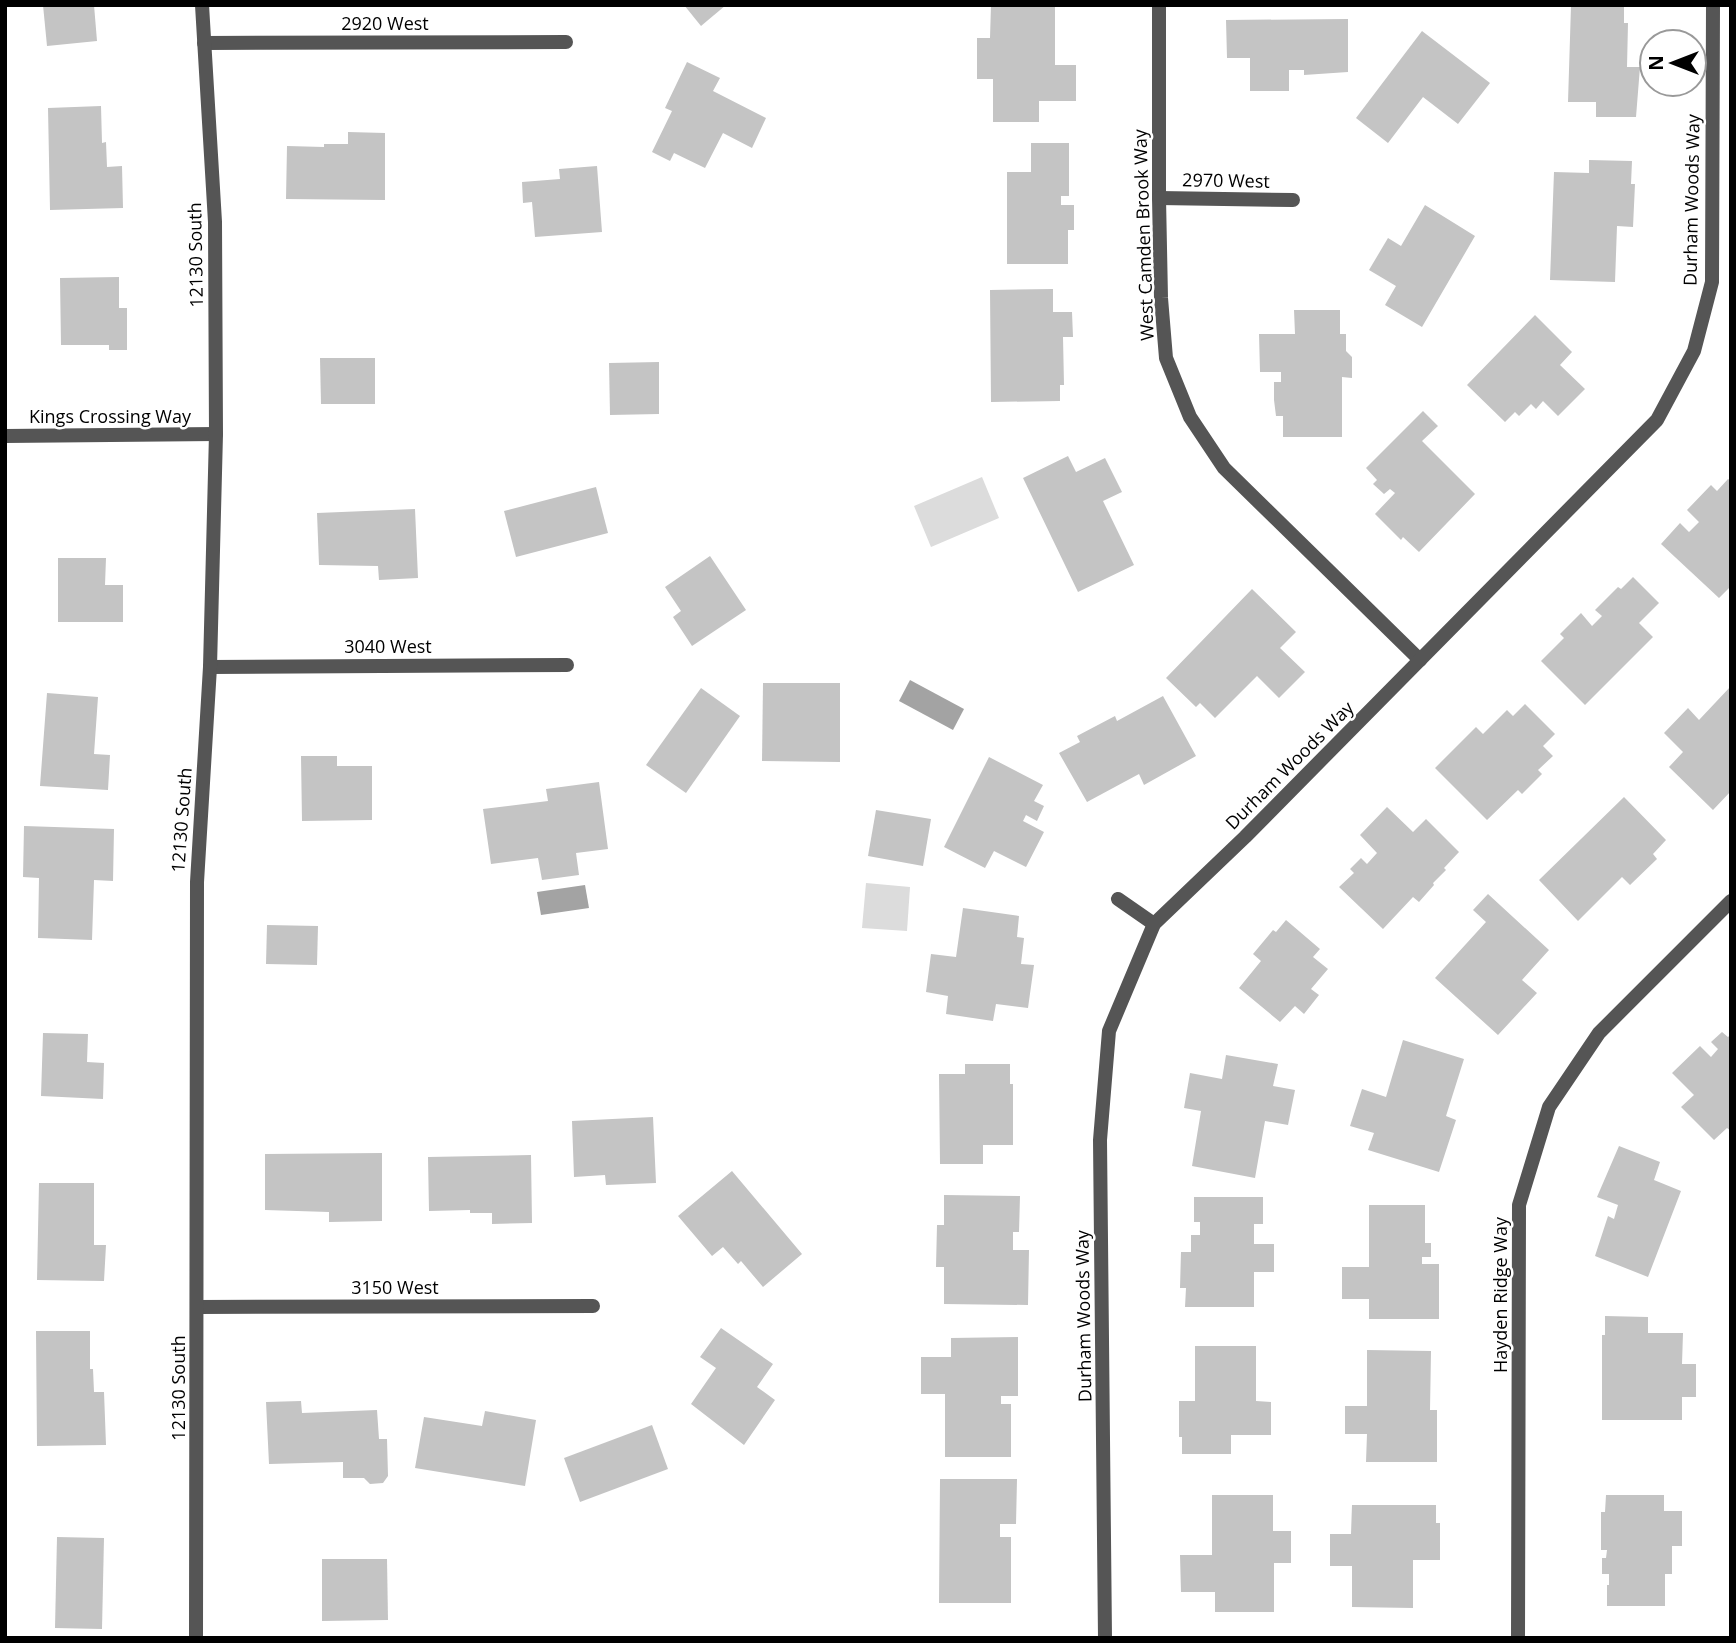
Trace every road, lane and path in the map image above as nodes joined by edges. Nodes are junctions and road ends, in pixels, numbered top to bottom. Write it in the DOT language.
graph roads {
  1 [pos="202,5"];
  2 [pos="1159,5"];
  3 [pos="1713,5"];
  4 [pos="566,42"];
  5 [pos="204,43"];
  6 [pos="1158,198"];
  7 [pos="1293,200"];
  8 [pos="216,434"];
  9 [pos="5,436"];
  10 [pos="1420,660"];
  11 [pos="566,665"];
  12 [pos="210,667"];
  13 [pos="1118,899"];
  14 [pos="1731,901"];
  15 [pos="1154,924"];
  16 [pos="593,1306"];
  17 [pos="198,1307"];
  18 [pos="195,1638"];
  19 [pos="1105,1638"];
  20 [pos="1518,1638"];
  1 -- 5 [label="street, 12130 South"];
  2 -- 6 [label="street, West Camden Brook Way"];
  3 -- 10 [label="street, Durham Woods Way"];
  4 -- 5 [label="street, 2920 West"];
  5 -- 8 [label="street, 12130 South"];
  6 -- 7 [label="street, 2970 West"];
  6 -- 10 [label="street, West Camden Brook Way"];
  8 -- 9 [label="street, Kings Crossing Way"];
  8 -- 12 [label="street, 12130 South"];
  10 -- 15 [label="street, Durham Woods Way"];
  11 -- 12 [label="street, 3040 West"];
  12 -- 17 [label="street, 12130 South"];
  13 -- 15 [label="street"];
  14 -- 20 [label="street, Hayden Ridge Way"];
  15 -- 19 [label="street, Durham Woods Way"];
  16 -- 17 [label="street, 3150 West"];
  17 -- 18 [label="street, 12130 South"];
}
